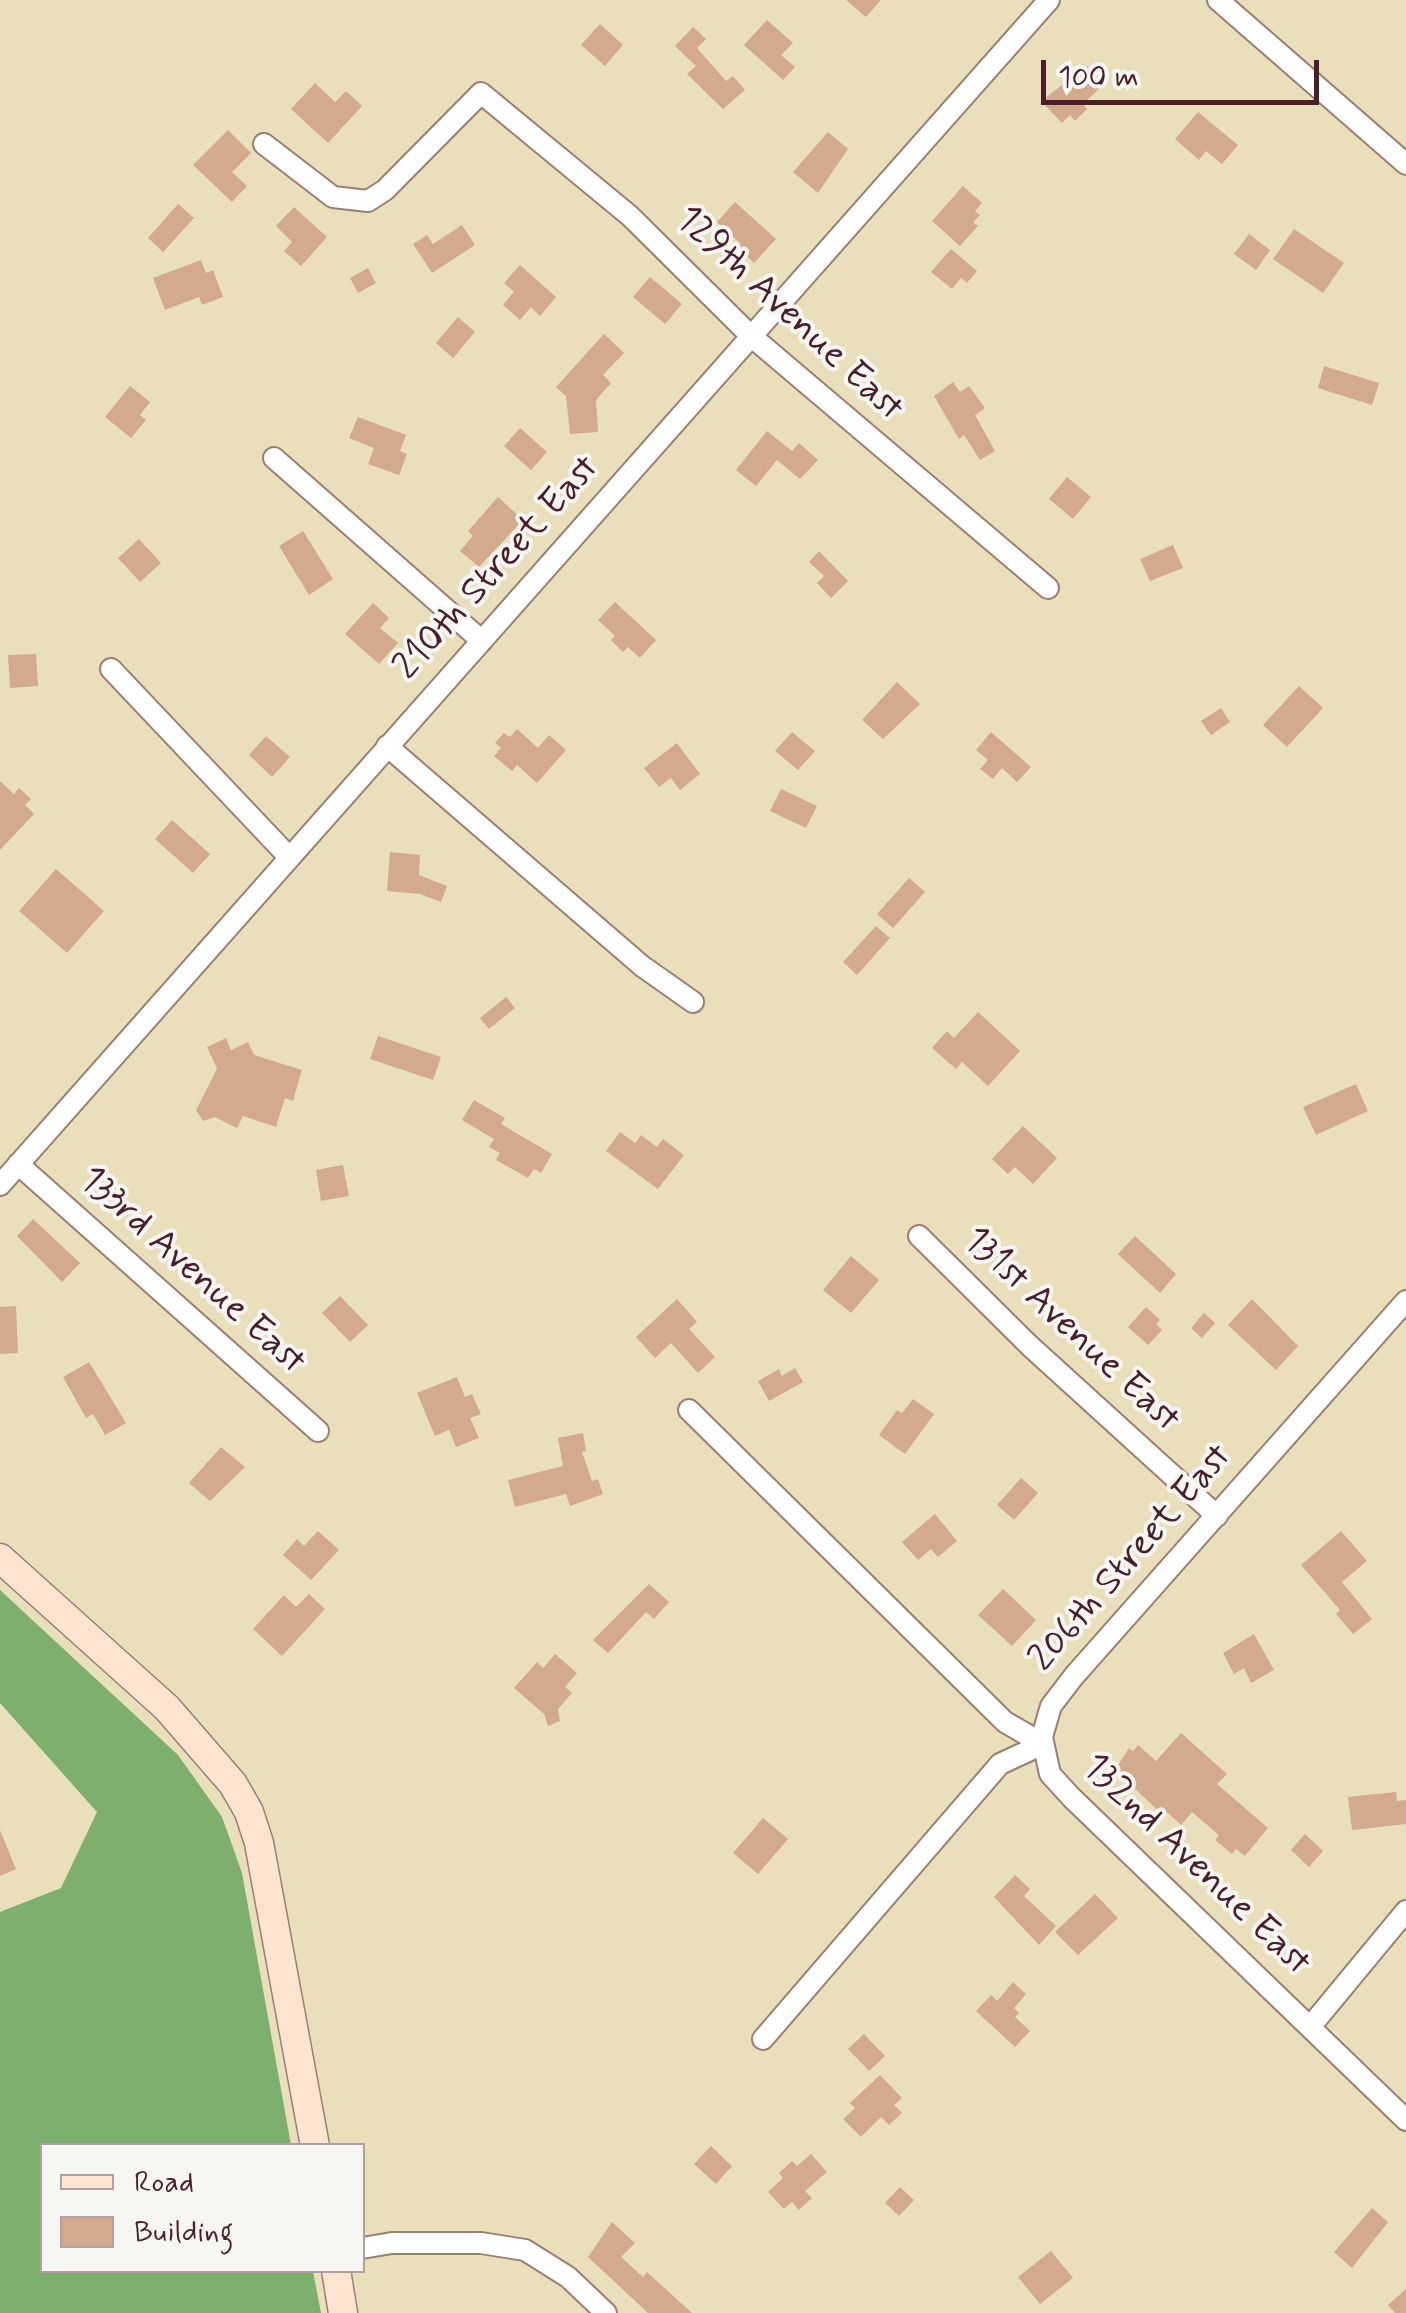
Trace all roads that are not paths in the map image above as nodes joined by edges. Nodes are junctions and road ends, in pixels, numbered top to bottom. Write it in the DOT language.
graph roads {
  1 [pos="1049,0"];
  2 [pos="1218,0"];
  3 [pos="264,144"];
  4 [pos="1406,164"];
  5 [pos="751,336"];
  6 [pos="274,458"];
  7 [pos="1048,588"];
  8 [pos="482,641"];
  9 [pos="111,669"];
  10 [pos="387,746"];
  11 [pos="289,857"];
  12 [pos="693,1002"];
  13 [pos="18,1164"];
  14 [pos="0,1185"];
  15 [pos="919,1236"];
  16 [pos="1406,1301"];
  17 [pos="689,1410"];
  18 [pos="318,1431"];
  19 [pos="1218,1516"];
  20 [pos="0,1558"];
  21 [pos="1044,1744"];
  22 [pos="1406,1911"];
  23 [pos="1310,2027"];
  24 [pos="763,2039"];
  25 [pos="1406,2120"];
  26 [pos="314,2143"];
  27 [pos="365,2248"];
  28 [pos="337,2273"];
  29 [pos="344,2313"];
  30 [pos="606,2313"];
  1 -- 5 [label="street, 210th Street East"];
  2 -- 4 [label="street"];
  3 -- 5 [label="street, 129th Avenue East"];
  5 -- 7 [label="street, 129th Avenue East"];
  5 -- 8 [label="street, 210th Street East"];
  6 -- 8 [label="street"];
  8 -- 10 [label="street, 210th Street East"];
  9 -- 11 [label="street"];
  10 -- 11 [label="street, 210th Street East"];
  10 -- 12 [label="street"];
  11 -- 13 [label="street, 210th Street East"];
  13 -- 14 [label="street, 210th Street East"];
  13 -- 18 [label="street, 133rd Avenue East"];
  15 -- 19 [label="street, 131st Avenue East"];
  16 -- 19 [label="street, 206th Street East"];
  17 -- 21 [label="street, 132nd Avenue East"];
  19 -- 21 [label="street, 206th Street East"];
  20 -- 26 [label="main road"];
  21 -- 23 [label="street, 132nd Avenue East"];
  21 -- 24 [label="street"];
  22 -- 23 [label="street"];
  23 -- 25 [label="street, 132nd Avenue East"];
  27 -- 30 [label="street"];
  28 -- 29 [label="main road"];
}
